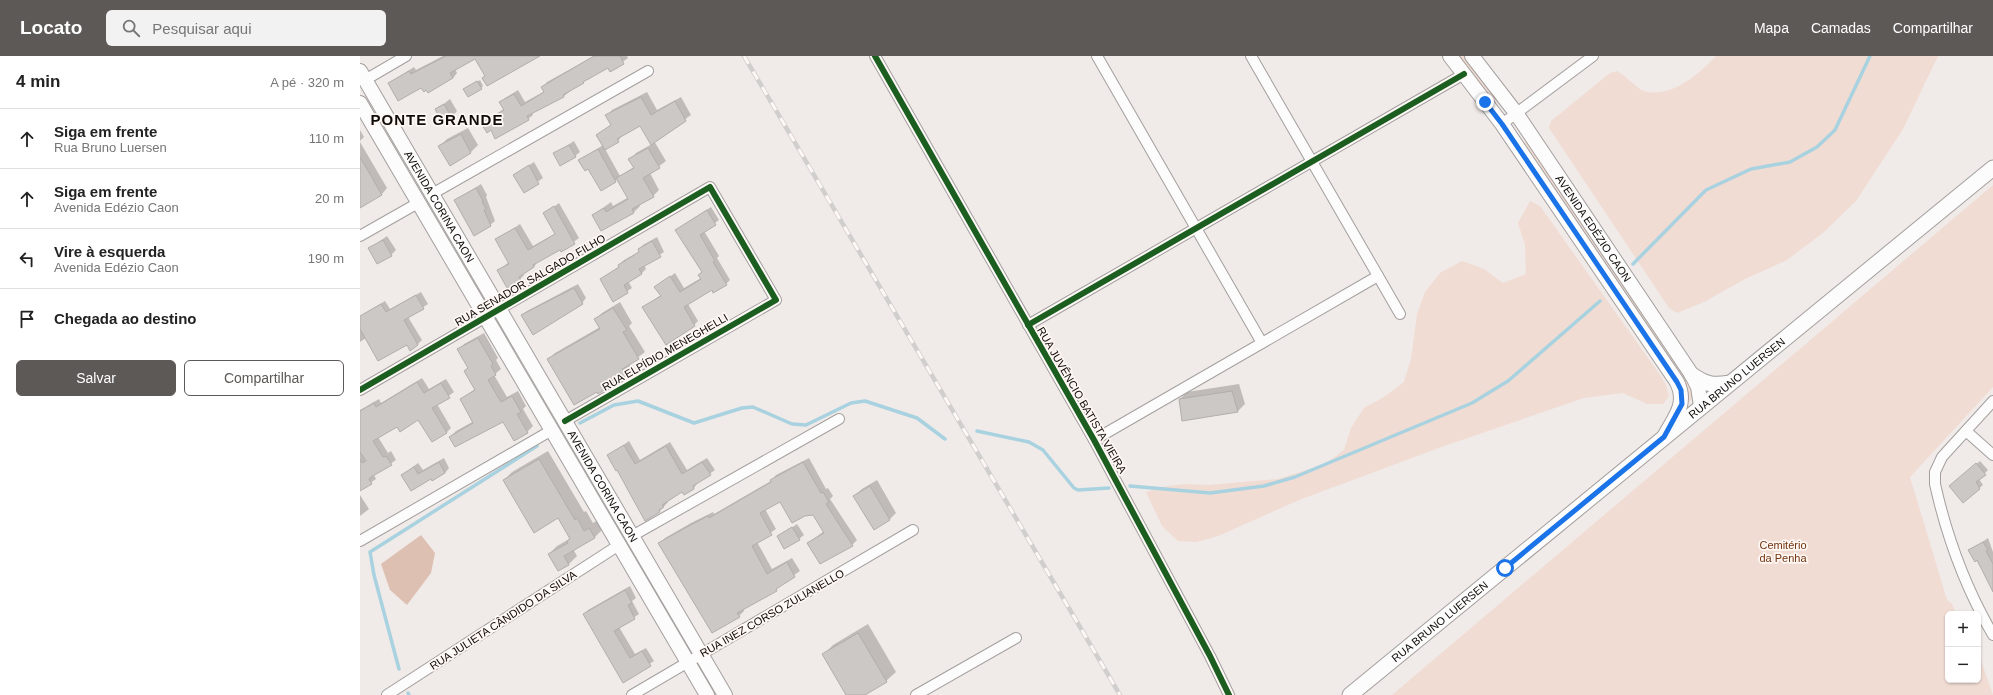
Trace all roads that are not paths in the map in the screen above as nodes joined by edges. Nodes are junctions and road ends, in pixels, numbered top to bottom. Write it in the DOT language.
graph roads {
  1 [pos="406,56"];
  2 [pos="875,56"];
  3 [pos="1097,56"];
  4 [pos="1251,56"];
  5 [pos="1450,56"];
  6 [pos="1472,56"];
  7 [pos="1593,56"];
  8 [pos="648,71"];
  9 [pos="1464,74"];
  10 [pos="363,75"];
  11 [pos="360,103"];
  12 [pos="1516,113"];
  13 [pos="1502,124"];
  14 [pos="1312,161"];
  15 [pos="1993,168"];
  16 [pos="432,194"];
  17 [pos="418,202"];
  18 [pos="1196,228"];
  19 [pos="360,236"];
  20 [pos="1378,276"];
  21 [pos="776,300"];
  22 [pos="500,309"];
  23 [pos="1400,314"];
  24 [pos="486,317"];
  25 [pos="1028,325"];
  26 [pos="1262,343"];
  27 [pos="1692,375"];
  28 [pos="1729,383"];
  29 [pos="360,390"];
  30 [pos="1993,401"];
  31 [pos="1701,406"];
  32 [pos="839,418"];
  33 [pos="565,421"];
  34 [pos="552,430"];
  35 [pos="1966,430"];
  36 [pos="1664,437"];
  37 [pos="1094,440"];
  38 [pos="1993,455"];
  39 [pos="913,530"];
  40 [pos="632,536"];
  41 [pos="360,541"];
  42 [pos="619,545"];
  43 [pos="1993,635"];
  44 [pos="1016,638"];
  45 [pos="701,654"];
  46 [pos="688,662"];
  47 [pos="387,695"];
  48 [pos="632,695"];
  49 [pos="707,695"];
  50 [pos="725,695"];
  51 [pos="916,695"];
  52 [pos="1229,695"];
  53 [pos="1350,695"];
  1 -- 10 [label="street"];
  2 -- 25 [label="street, RUA JUVÊNCIO BATISTA VIEIRA"];
  3 -- 18 [label="street"];
  4 -- 14 [label="street"];
  5 -- 9 [label="main road, AVENIDA EDÉZIO CAON"];
  6 -- 12 [label="main road, AVENIDA EDÉZIO CAON"];
  7 -- 12 [label="street"];
  8 -- 16 [label="street"];
  9 -- 13 [label="main road, AVENIDA EDÉZIO CAON"];
  9 -- 14 [label="street"];
  10 -- 16 [label="main road, AVENIDA CORINA CAON"];
  11 -- 17 [label="main road, AVENIDA CORINA CAON"];
  12 -- 13 [label="street"];
  12 -- 27 [label="main road, AVENIDA EDÉZIO CAON"];
  13 -- 36 [label="main road, AVENIDA EDÉZIO CAON"];
  14 -- 18 [label="street"];
  14 -- 20 [label="street"];
  15 -- 28 [label="main road, RUA BRUNO LUERSEN"];
  16 -- 22 [label="main road, AVENIDA CORINA CAON"];
  17 -- 19 [label="street"];
  17 -- 24 [label="main road, AVENIDA CORINA CAON"];
  18 -- 25 [label="street"];
  18 -- 26 [label="street"];
  20 -- 23 [label="street"];
  20 -- 26 [label="street"];
  21 -- 22 [label="street, RUA SENADOR SALGADO FILHO"];
  21 -- 33 [label="street, RUA ELPÍDIO MENEGHELLI"];
  22 -- 24 [label="street, RUA SENADOR SALGADO FILHO"];
  22 -- 33 [label="main road, AVENIDA CORINA CAON"];
  24 -- 29 [label="street, RUA SENADOR SALGADO FILHO"];
  24 -- 34 [label="main road, AVENIDA CORINA CAON"];
  25 -- 37 [label="street, RUA JUVÊNCIO BATISTA VIEIRA"];
  26 -- 37 [label="street"];
  27 -- 28 [label="main road"];
  27 -- 31 [label="main road, AVENIDA EDÉZIO CAON"];
  28 -- 31 [label="main road, RUA BRUNO LUERSEN"];
  30 -- 35 [label="street"];
  31 -- 36 [label="main road, RUA BRUNO LUERSEN"];
  32 -- 40 [label="street"];
  33 -- 40 [label="main road, AVENIDA CORINA CAON"];
  34 -- 41 [label="street"];
  34 -- 42 [label="main road, AVENIDA CORINA CAON"];
  35 -- 38 [label="street"];
  35 -- 43 [label="street"];
  36 -- 53 [label="main road, RUA BRUNO LUERSEN"];
  37 -- 52 [label="street, RUA JUVÊNCIO BATISTA VIEIRA"];
  39 -- 45 [label="street, RUA INEZ CORSO ZULIANELLO"];
  40 -- 45 [label="main road, AVENIDA CORINA CAON"];
  42 -- 46 [label="main road, AVENIDA CORINA CAON"];
  42 -- 47 [label="street, RUA JULIETA CÂNDIDO DA SILVA"];
  44 -- 51 [label="street"];
  45 -- 46 [label="street, RUA INEZ CORSO ZULIANELLO"];
  45 -- 50 [label="main road, AVENIDA CORINA CAON"];
  46 -- 48 [label="street, RUA INEZ CORSO ZULIANELLO"];
  46 -- 49 [label="main road, AVENIDA CORINA CAON"];
}
